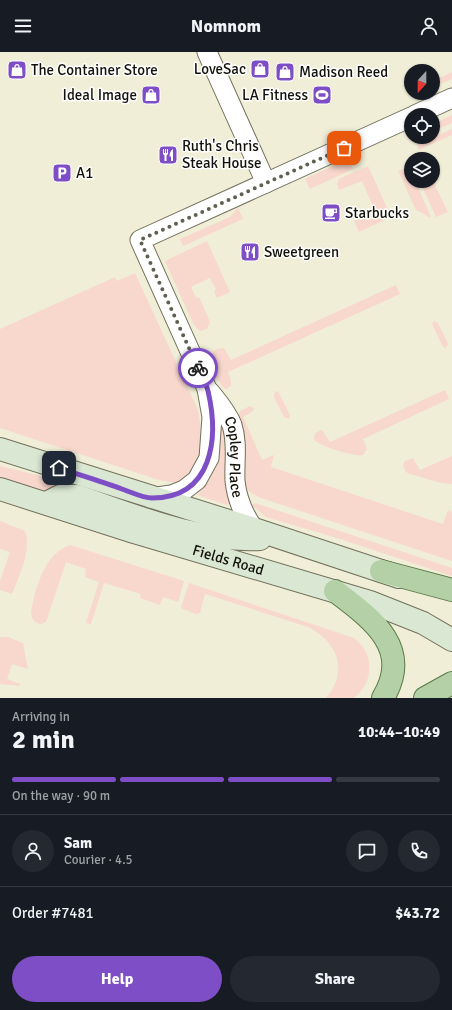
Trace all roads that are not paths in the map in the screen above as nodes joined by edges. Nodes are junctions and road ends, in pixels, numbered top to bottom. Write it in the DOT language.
graph roads {
  1 [pos="207,52"];
  2 [pos="452,98"];
  3 [pos="430,108"];
  4 [pos="404,120"];
  5 [pos="266,183"];
  6 [pos="207,389"];
  7 [pos="0,450"];
  8 [pos="0,489"];
  9 [pos="150,498"];
  10 [pos="46,503"];
  11 [pos="254,529"];
  12 [pos="278,538"];
  13 [pos="381,571"];
  14 [pos="452,590"];
  15 [pos="335,591"];
  16 [pos="452,601"];
  17 [pos="452,640"];
  18 [pos="452,683"];
  19 [pos="383,698"];
  20 [pos="425,698"];
  1 -- 5 [label="street"];
  2 -- 3 [label="street"];
  4 -- 5 [label="street, Copley Place"];
  5 -- 6 [label="street, Copley Place"];
  6 -- 9 [label="street, Copley Place"];
  6 -- 11 [label="street, Copley Place"];
  7 -- 9 [label="main road"];
  8 -- 10 [label="main road, Fields Road"];
  9 -- 11 [label="main road"];
  10 -- 12 [label="main road"];
  10 -- 15 [label="main road, Fields Road"];
  11 -- 12 [label="main road"];
  12 -- 13 [label="main road"];
  13 -- 14 [label="main road"];
  13 -- 16 [label="main road"];
  15 -- 17 [label="main road, Fields Road"];
  15 -- 19 [label="main road"];
  18 -- 20 [label="main road"];
}
